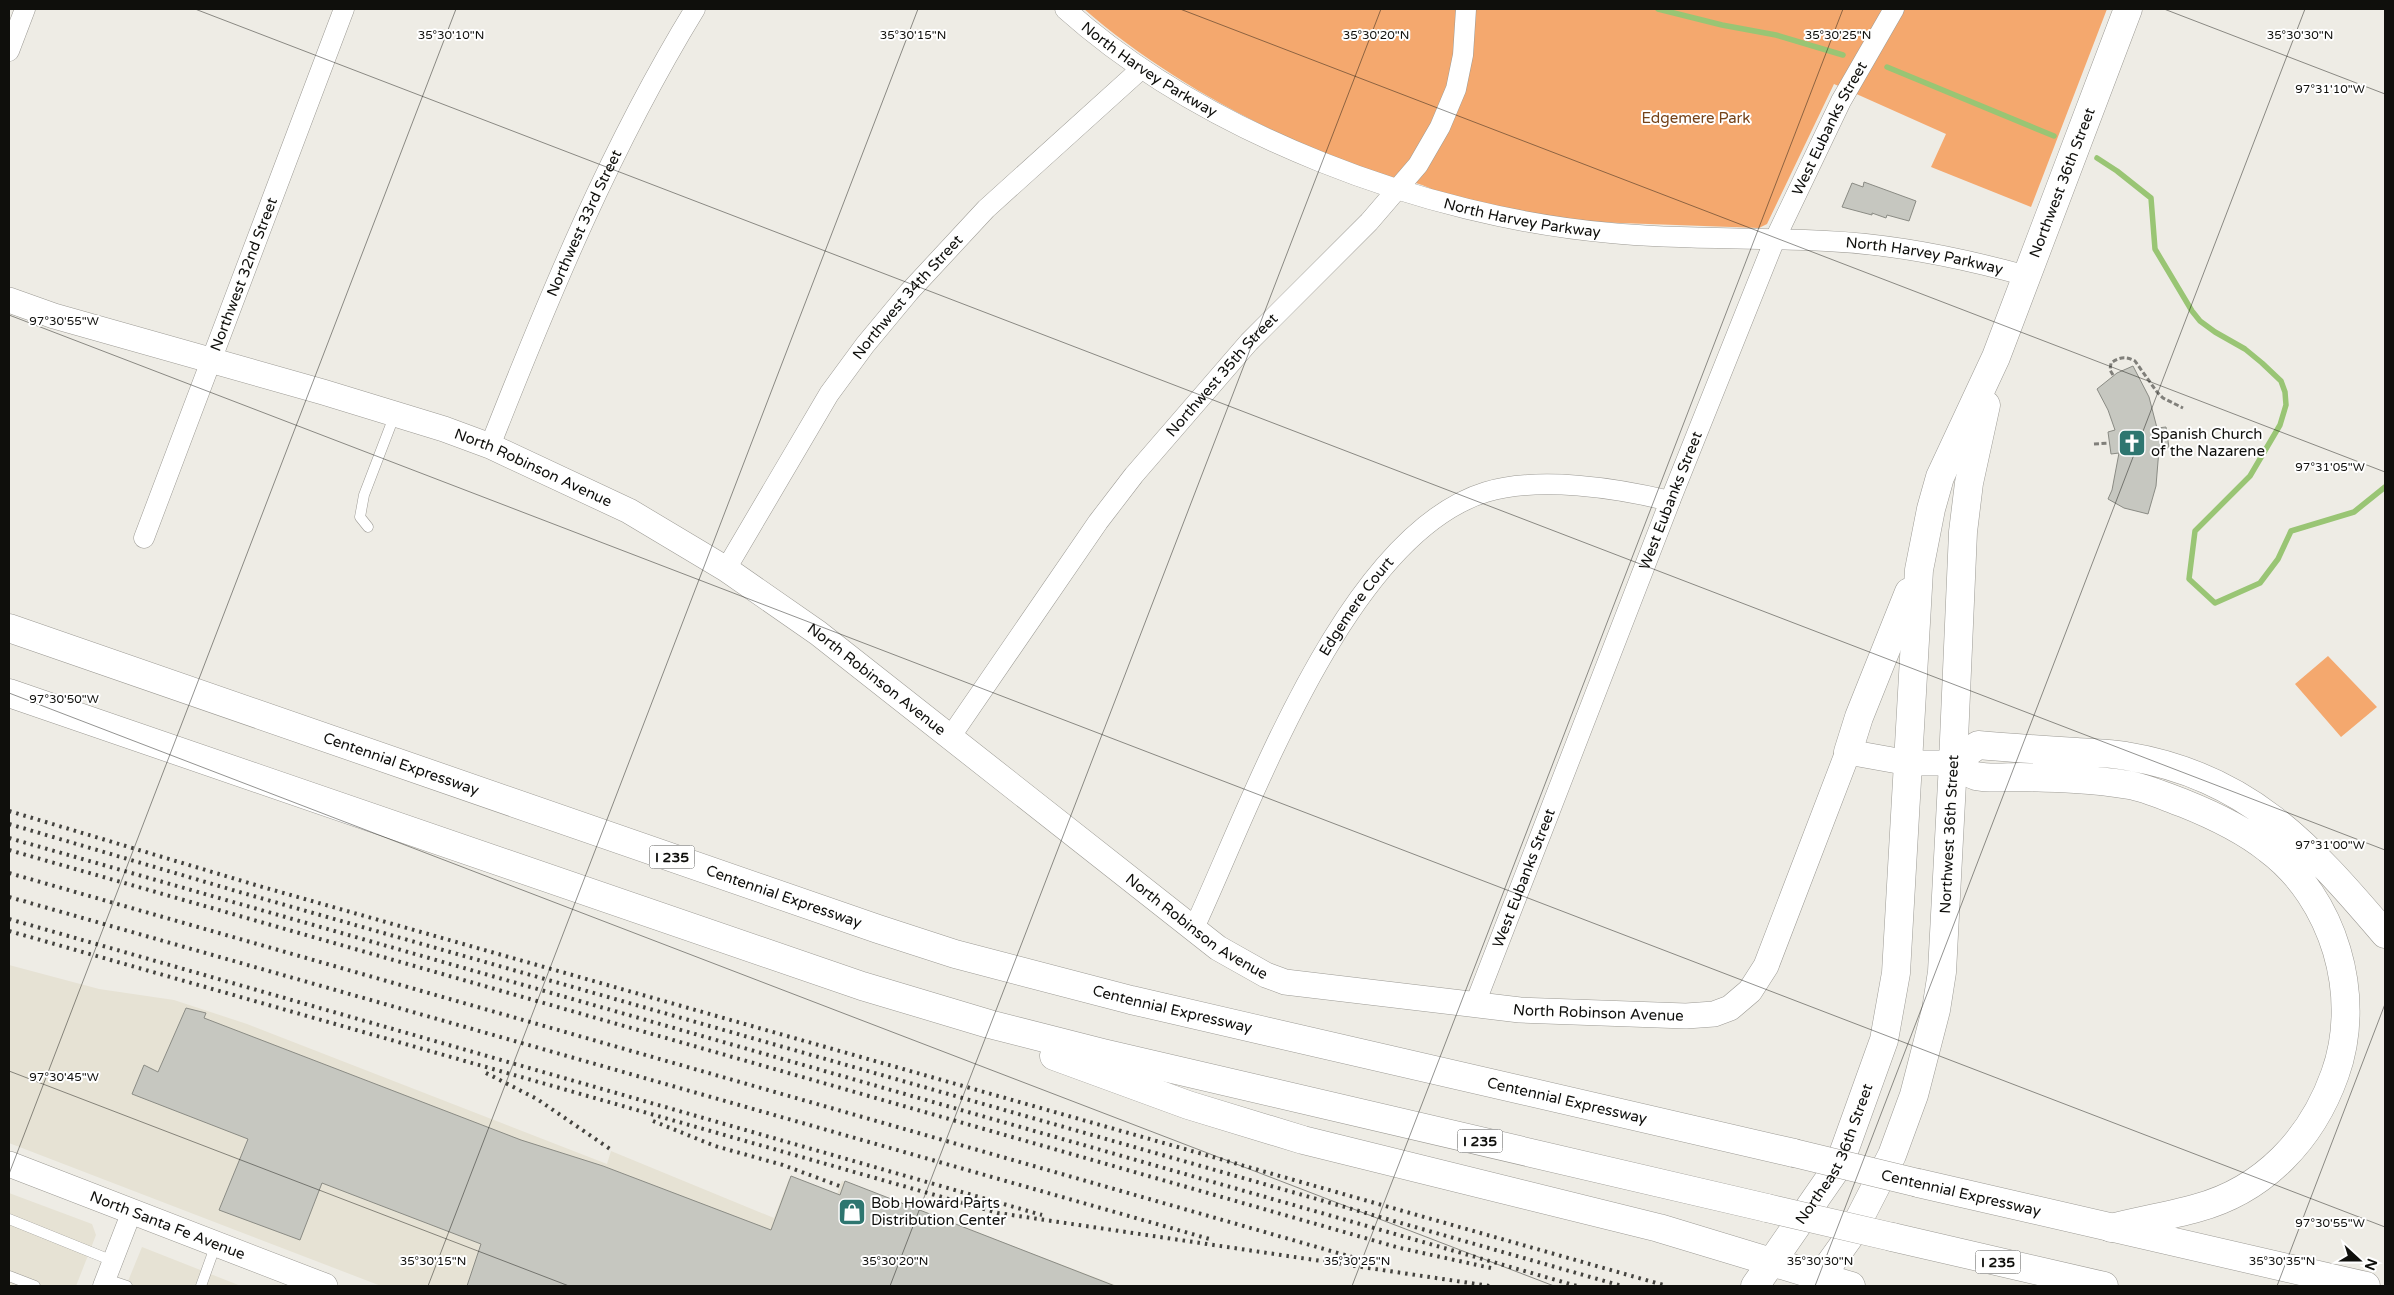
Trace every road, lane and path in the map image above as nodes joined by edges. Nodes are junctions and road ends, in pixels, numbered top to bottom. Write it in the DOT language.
graph roads {
  1 [pos="25,9"];
  2 [pos="344,9"];
  3 [pos="695,9"];
  4 [pos="1065,9"];
  5 [pos="1894,9"];
  6 [pos="2128,9"];
  7 [pos="1466,10"];
  8 [pos="9,51"];
  9 [pos="1141,69"];
  10 [pos="1399,189"];
  11 [pos="1775,239"];
  12 [pos="2027,276"];
  13 [pos="9,300"];
  14 [pos="1996,357"];
  15 [pos="211,362"];
  16 [pos="2113,376"];
  17 [pos="2183,408"];
  18 [pos="395,414"];
  19 [pos="2109,443"];
  20 [pos="2094,444"];
  21 [pos="490,446"];
  22 [pos="1670,501"];
  23 [pos="368,527"];
  24 [pos="144,538"];
  25 [pos="726,568"];
  26 [pos="1919,570"];
  27 [pos="9,628"];
  28 [pos="9,692"];
  29 [pos="951,736"];
  30 [pos="1848,752"];
  31 [pos="1909,763"];
  32 [pos="1953,763"];
  33 [pos="1194,928"];
  34 [pos="2385,934"];
  35 [pos="862,986"];
  36 [pos="1475,1004"];
  37 [pos="1884,1040"];
  38 [pos="9,1164"];
  39 [pos="132,1212"];
  40 [pos="9,1219"];
  41 [pos="2111,1228"];
  42 [pos="216,1244"];
  43 [pos="1772,1262"];
  44 [pos="107,1275"];
  45 [pos="9,1276"];
  46 [pos="1818,1282"];
  47 [pos="35,1286"];
  48 [pos="127,1286"];
  49 [pos="200,1286"];
  50 [pos="325,1286"];
  51 [pos="1755,1286"];
  52 [pos="1851,1286"];
  53 [pos="2104,1286"];
  54 [pos="2366,1286"];
  1 -- 8 [label="street"];
  2 -- 15 [label="street, Northwest 32nd Street"];
  3 -- 21 [label="street, Northwest 33rd Street"];
  4 -- 9 [label="street, North Harvey Parkway"];
  5 -- 11 [label="street, West Eubanks Street"];
  6 -- 12 [label="main road, Northwest 36th Street"];
  7 -- 10 [label="street, Northwest 35th Street"];
  9 -- 10 [label="street, North Harvey Parkway"];
  9 -- 25 [label="street, Northwest 34th Street"];
  10 -- 11 [label="street, North Harvey Parkway"];
  10 -- 29 [label="street, Northwest 35th Street"];
  11 -- 12 [label="street, North Harvey Parkway"];
  11 -- 22 [label="street, West Eubanks Street"];
  12 -- 14 [label="main road, Northwest 36th Street"];
  13 -- 15 [label="street, North Robinson Avenue"];
  14 -- 26 [label="main road, Northwest 36th Street"];
  14 -- 32 [label="main road, Northwest 36th Street"];
  15 -- 18 [label="street, North Robinson Avenue"];
  15 -- 24 [label="street, Northwest 32nd Street"];
  16 -- 17 [label="path"];
  18 -- 21 [label="street, North Robinson Avenue"];
  18 -- 23 [label="lane"];
  19 -- 20 [label="path"];
  21 -- 25 [label="street, North Robinson Avenue"];
  22 -- 33 [label="street, Edgemere Court"];
  22 -- 36 [label="street, West Eubanks Street"];
  25 -- 29 [label="street, North Robinson Avenue"];
  26 -- 30 [label="main road"];
  26 -- 31 [label="main road, Northwest 36th Street"];
  27 -- 41 [label="main road, Centennial Expressway / I 235, bridge"];
  28 -- 35 [label="main road, I 235"];
  29 -- 33 [label="street, North Robinson Avenue"];
  30 -- 31 [label="street"];
  30 -- 36 [label="street, North Robinson Avenue"];
  31 -- 32 [label="street"];
  31 -- 37 [label="main road, Northwest 36th Street"];
  32 -- 34 [label="main road"];
  32 -- 41 [label="main road"];
  32 -- 46 [label="main road, Northwest 36th Street"];
  33 -- 36 [label="street, North Robinson Avenue"];
  35 -- 43 [label="main road"];
  35 -- 53 [label="main road, I 235, bridge"];
  37 -- 43 [label="main road, Northeast 36th Street"];
  38 -- 39 [label="street, North Santa Fe Avenue"];
  39 -- 42 [label="street, North Santa Fe Avenue"];
  39 -- 44 [label="street"];
  40 -- 44 [label="lane"];
  41 -- 54 [label="main road, Centennial Expressway / I 235"];
  42 -- 49 [label="lane"];
  42 -- 50 [label="street, North Santa Fe Avenue"];
  43 -- 46 [label="main road"];
  43 -- 51 [label="main road"];
  44 -- 48 [label="lane"];
  45 -- 47 [label="lane"];
  46 -- 52 [label="main road"];
}
